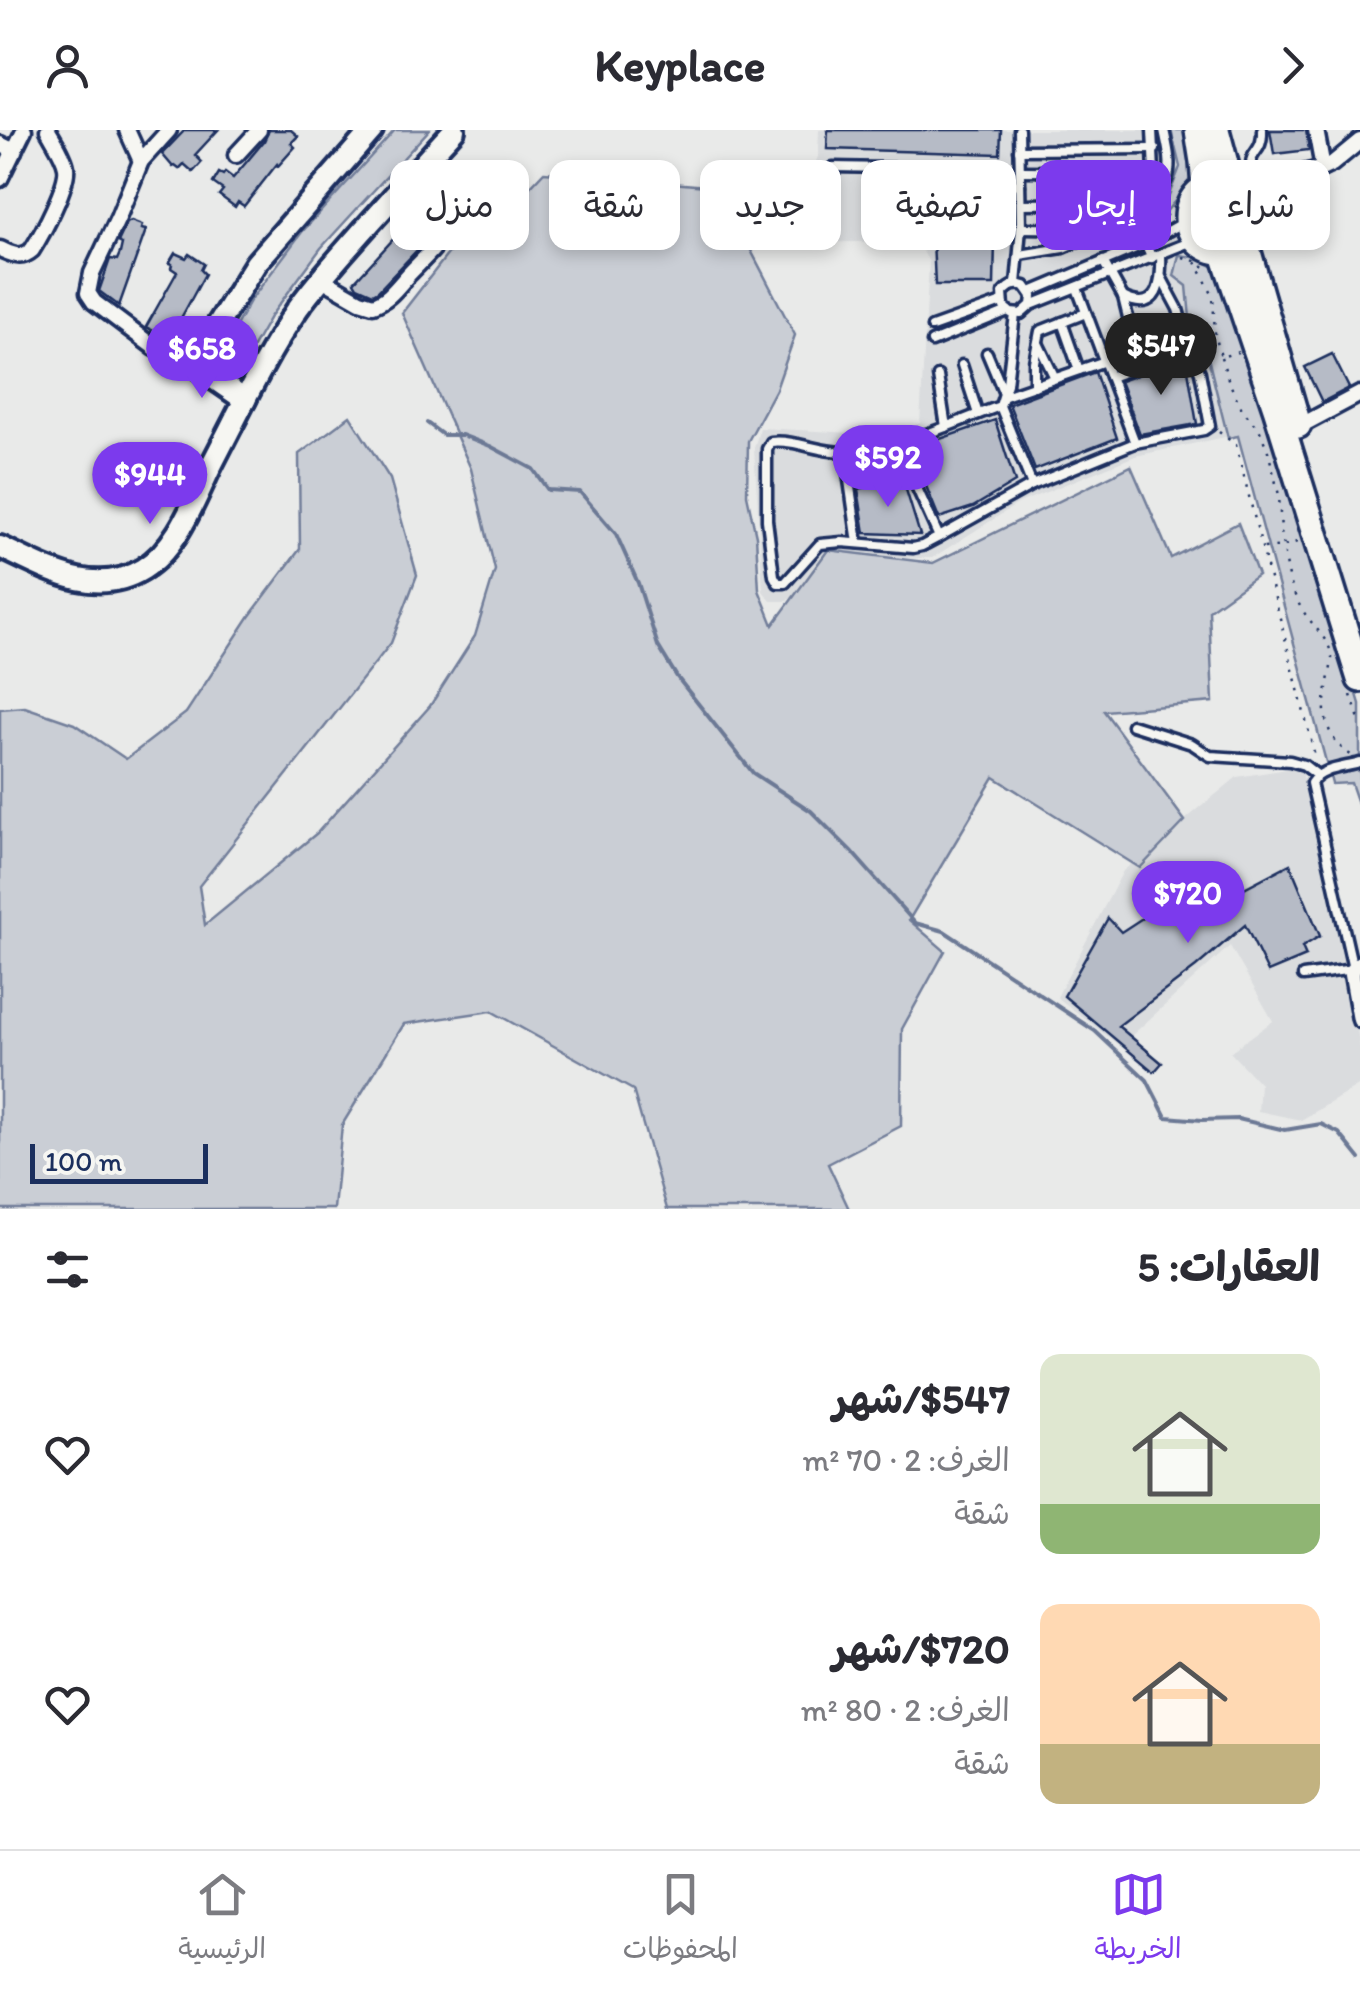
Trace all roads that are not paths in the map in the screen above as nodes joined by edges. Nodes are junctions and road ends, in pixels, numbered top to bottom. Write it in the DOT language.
graph roads {
  1 [pos="24,130"];
  2 [pos="48,130"];
  3 [pos="126,130"];
  4 [pos="169,130"];
  5 [pos="259,130"];
  6 [pos="372,130"];
  7 [pos="454,130"];
  8 [pos="1019,130"];
  9 [pos="1152,130"];
  10 [pos="1164,130"];
  11 [pos="1198,130"];
  12 [pos="1216,130"];
  13 [pos="1262,130"];
  14 [pos="1316,130"];
  15 [pos="1360,141"];
  16 [pos="7,148"];
  17 [pos="1155,149"];
  18 [pos="1019,150"];
  19 [pos="432,153"];
  20 [pos="236,155"];
  21 [pos="1169,160"];
  22 [pos="1197,160"];
  23 [pos="1224,160"];
  24 [pos="1250,160"];
  25 [pos="1322,160"];
  26 [pos="141,161"];
  27 [pos="1330,165"];
  28 [pos="841,167"];
  29 [pos="1020,171"];
  30 [pos="0,179"];
  31 [pos="1020,186"];
  32 [pos="1021,204"];
  33 [pos="1036,204"];
  34 [pos="1021,228"];
  35 [pos="1036,228"];
  36 [pos="1191,241"];
  37 [pos="0,249"];
  38 [pos="1051,250"];
  39 [pos="1129,250"];
  40 [pos="1150,250"];
  41 [pos="1235,250"];
  42 [pos="1235,250"];
  43 [pos="1020,255"];
  44 [pos="1156,256"];
  45 [pos="1103,260"];
  46 [pos="1110,276"];
  47 [pos="320,278"];
  48 [pos="1161,278"];
  49 [pos="1016,284"];
  50 [pos="1077,288"];
  51 [pos="1031,292"];
  52 [pos="1123,296"];
  53 [pos="1031,306"];
  54 [pos="1008,309"];
  55 [pos="1086,312"];
  56 [pos="1062,322"];
  57 [pos="932,326"];
  58 [pos="1184,331"];
  59 [pos="932,342"];
  60 [pos="1038,342"];
  61 [pos="987,353"];
  62 [pos="1105,361"];
  63 [pos="194,363"];
  64 [pos="962,365"];
  65 [pos="1140,366"];
  66 [pos="1080,370"];
  67 [pos="938,376"];
  68 [pos="1110,377"];
  69 [pos="1055,378"];
  70 [pos="1034,386"];
  71 [pos="1360,394"];
  72 [pos="1005,396"];
  73 [pos="245,400"];
  74 [pos="1000,406"];
  75 [pos="978,414"];
  76 [pos="946,427"];
  77 [pos="1298,427"];
  78 [pos="1136,443"];
  79 [pos="897,444"];
  80 [pos="845,452"];
  81 [pos="1032,485"];
  82 [pos="939,537"];
  83 [pos="858,543"];
  84 [pos="0,547"];
  85 [pos="1360,626"];
  86 [pos="1360,680"];
  87 [pos="1132,724"];
  88 [pos="1358,764"];
  89 [pos="1318,775"];
  90 [pos="1356,966"];
  91 [pos="1303,976"];
  92 [pos="1360,1020"];
  1 -- 16 [label="street"];
  2 -- 37 [label="street"];
  3 -- 26 [label="street"];
  4 -- 26 [label="street"];
  5 -- 20 [label="street"];
  6 -- 63 [label="street"];
  7 -- 19 [label="street"];
  8 -- 18 [label="lane"];
  9 -- 17 [label="lane"];
  10 -- 21 [label="lane"];
  11 -- 22 [label="highway"];
  12 -- 23 [label="highway"];
  13 -- 24 [label="lane"];
  14 -- 25 [label="street"];
  15 -- 27 [label="street"];
  16 -- 30 [label="street"];
  17 -- 18 [label="lane"];
  17 -- 29 [label="lane"];
  18 -- 29 [label="lane"];
  19 -- 47 [label="street"];
  19 -- 47 [label="street"];
  26 -- 63 [label="street"];
  28 -- 31 [label="lane"];
  29 -- 31 [label="lane"];
  31 -- 32 [label="lane"];
  32 -- 33 [label="lane"];
  32 -- 34 [label="lane"];
  34 -- 35 [label="lane"];
  34 -- 43 [label="lane"];
  36 -- 44 [label="lane"];
  38 -- 43 [label="lane"];
  39 -- 45 [label="lane"];
  40 -- 44 [label="lane"];
  41 -- 77 [label="highway"];
  42 -- 86 [label="highway"];
  43 -- 49 [label="lane"];
  44 -- 46 [label="lane"];
  44 -- 48 [label="lane"];
  45 -- 46 [label="lane"];
  45 -- 51 [label="lane"];
  46 -- 50 [label="lane"];
  46 -- 52 [label="lane"];
  47 -- 73 [label="street"];
  48 -- 52 [label="lane"];
  48 -- 58 [label="lane"];
  49 -- 51 [label="lane"];
  49 -- 54 [label="lane"];
  50 -- 53 [label="lane"];
  50 -- 55 [label="lane"];
  51 -- 53 [label="lane"];
  52 -- 65 [label="lane"];
  53 -- 54 [label="lane"];
  54 -- 57 [label="lane"];
  54 -- 59 [label="lane"];
  54 -- 72 [label="lane"];
  55 -- 56 [label="lane"];
  55 -- 62 [label="lane"];
  56 -- 60 [label="lane"];
  56 -- 66 [label="lane"];
  60 -- 69 [label="lane"];
  60 -- 70 [label="lane"];
  61 -- 72 [label="lane"];
  62 -- 66 [label="lane"];
  62 -- 68 [label="lane"];
  63 -- 73 [label="street"];
  64 -- 75 [label="lane"];
  65 -- 68 [label="lane"];
  65 -- 78 [label="lane"];
  66 -- 69 [label="lane"];
  67 -- 76 [label="lane"];
  68 -- 78 [label="lane"];
  69 -- 70 [label="lane"];
  70 -- 72 [label="lane"];
  71 -- 77 [label="street"];
  72 -- 74 [label="lane"];
  73 -- 84 [label="street"];
  74 -- 75 [label="lane"];
  74 -- 81 [label="lane"];
  75 -- 76 [label="lane"];
  76 -- 79 [label="lane"];
  77 -- 85 [label="highway"];
  78 -- 81 [label="lane"];
  79 -- 80 [label="lane"];
  79 -- 82 [label="lane"];
  80 -- 83 [label="lane"];
  80 -- 83 [label="lane"];
  81 -- 82 [label="lane"];
  82 -- 83 [label="lane"];
  87 -- 89 [label="lane"];
  88 -- 89 [label="lane"];
  89 -- 90 [label="lane"];
  90 -- 91 [label="lane"];
  90 -- 92 [label="street"];
}
